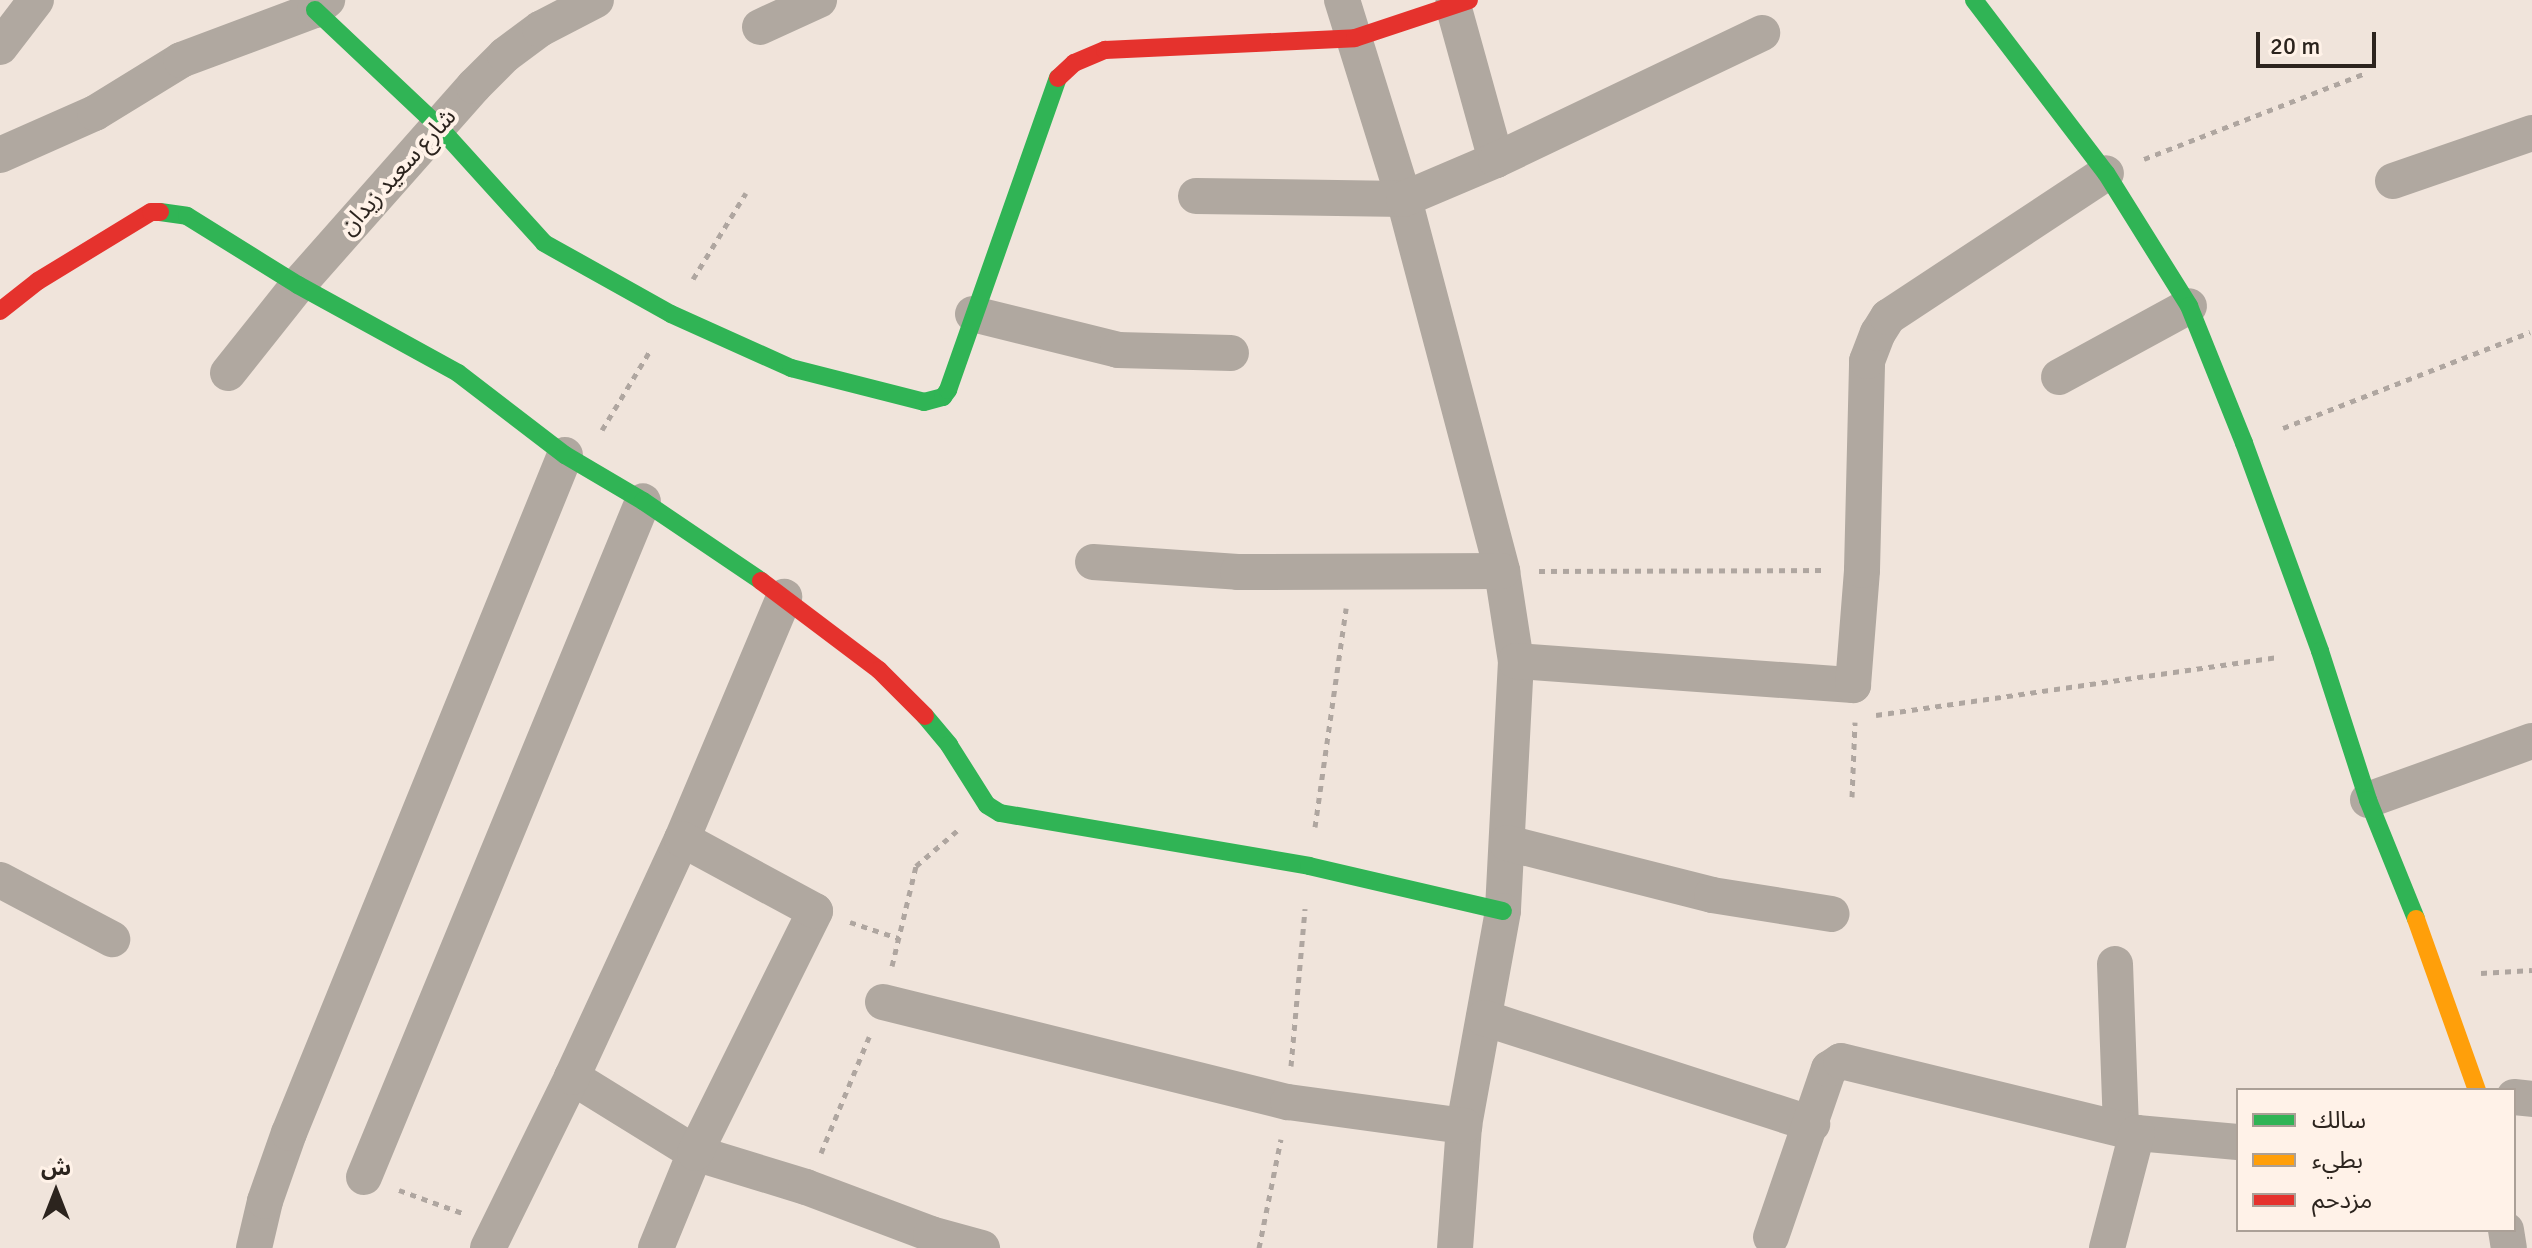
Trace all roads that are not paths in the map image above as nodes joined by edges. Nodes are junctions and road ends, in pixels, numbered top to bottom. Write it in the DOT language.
graph roads {
  1 [pos="36,0"];
  2 [pos="596,0"];
  3 [pos="819,0"];
  4 [pos="1342,0"];
  5 [pos="1974,0"];
  6 [pos="1461,2"];
  7 [pos="321,5"];
  8 [pos="760,27"];
  9 [pos="1762,33"];
  10 [pos="1355,38"];
  11 [pos="0,47"];
  12 [pos="439,127"];
  13 [pos="2532,133"];
  14 [pos="0,155"];
  15 [pos="1496,160"];
  16 [pos="2106,173"];
  17 [pos="2393,181"];
  18 [pos="1196,196"];
  19 [pos="1404,199"];
  20 [pos="298,285"];
  21 [pos="2189,306"];
  22 [pos="0,311"];
  23 [pos="973,314"];
  24 [pos="1231,353"];
  25 [pos="228,373"];
  26 [pos="2059,377"];
  27 [pos="573,460"];
  28 [pos="643,501"];
  29 [pos="1093,562"];
  30 [pos="1502,571"];
  31 [pos="784,597"];
  32 [pos="1516,661"];
  33 [pos="2532,741"];
  34 [pos="2368,800"];
  35 [pos="682,839"];
  36 [pos="1507,843"];
  37 [pos="0,880"];
  38 [pos="1503,911"];
  39 [pos="1832,914"];
  40 [pos="112,939"];
  41 [pos="2115,964"];
  42 [pos="883,1002"];
  43 [pos="1484,1018"];
  44 [pos="572,1077"];
  45 [pos="2476,1088"];
  46 [pos="1812,1124"];
  47 [pos="1464,1126"];
  48 [pos="2129,1131"];
  49 [pos="2236,1142"];
  50 [pos="695,1153"];
  51 [pos="364,1177"];
  52 [pos="492,1237"];
  53 [pos="1771,1237"];
  54 [pos="254,1248"];
  55 [pos="656,1248"];
  56 [pos="982,1248"];
  57 [pos="1455,1248"];
  58 [pos="2107,1248"];
  1 -- 11 [label="street"];
  2 -- 12 [label="street, شارع سعيد زيدان"];
  3 -- 8 [label="street"];
  4 -- 10 [label="street"];
  5 -- 16 [label="street"];
  6 -- 10 [label="street"];
  6 -- 15 [label="street"];
  7 -- 12 [label="street"];
  7 -- 14 [label="street"];
  9 -- 15 [label="street"];
  10 -- 19 [label="street"];
  10 -- 23 [label="street"];
  12 -- 20 [label="street, شارع سعيد زيدان"];
  12 -- 23 [label="street"];
  13 -- 17 [label="street"];
  15 -- 19 [label="street"];
  16 -- 21 [label="street"];
  16 -- 32 [label="street"];
  18 -- 19 [label="street"];
  19 -- 30 [label="street"];
  20 -- 22 [label="street"];
  20 -- 25 [label="street, شارع سعيد زيدان"];
  20 -- 27 [label="street"];
  21 -- 26 [label="street"];
  21 -- 34 [label="street"];
  23 -- 24 [label="street"];
  27 -- 28 [label="street"];
  27 -- 54 [label="street"];
  28 -- 31 [label="street"];
  28 -- 51 [label="street"];
  29 -- 30 [label="street"];
  30 -- 32 [label="street"];
  31 -- 35 [label="street"];
  31 -- 38 [label="street"];
  32 -- 36 [label="street"];
  33 -- 34 [label="street"];
  34 -- 45 [label="street"];
  35 -- 44 [label="street"];
  35 -- 50 [label="street"];
  36 -- 38 [label="street"];
  36 -- 39 [label="street"];
  37 -- 40 [label="street"];
  38 -- 43 [label="street"];
  41 -- 48 [label="street"];
  42 -- 47 [label="street"];
  43 -- 46 [label="street"];
  43 -- 47 [label="street"];
  44 -- 50 [label="street"];
  44 -- 52 [label="street"];
  46 -- 48 [label="street"];
  46 -- 53 [label="street"];
  47 -- 57 [label="street"];
  48 -- 49 [label="street"];
  48 -- 58 [label="street"];
  50 -- 55 [label="street"];
  50 -- 56 [label="street"];
}
